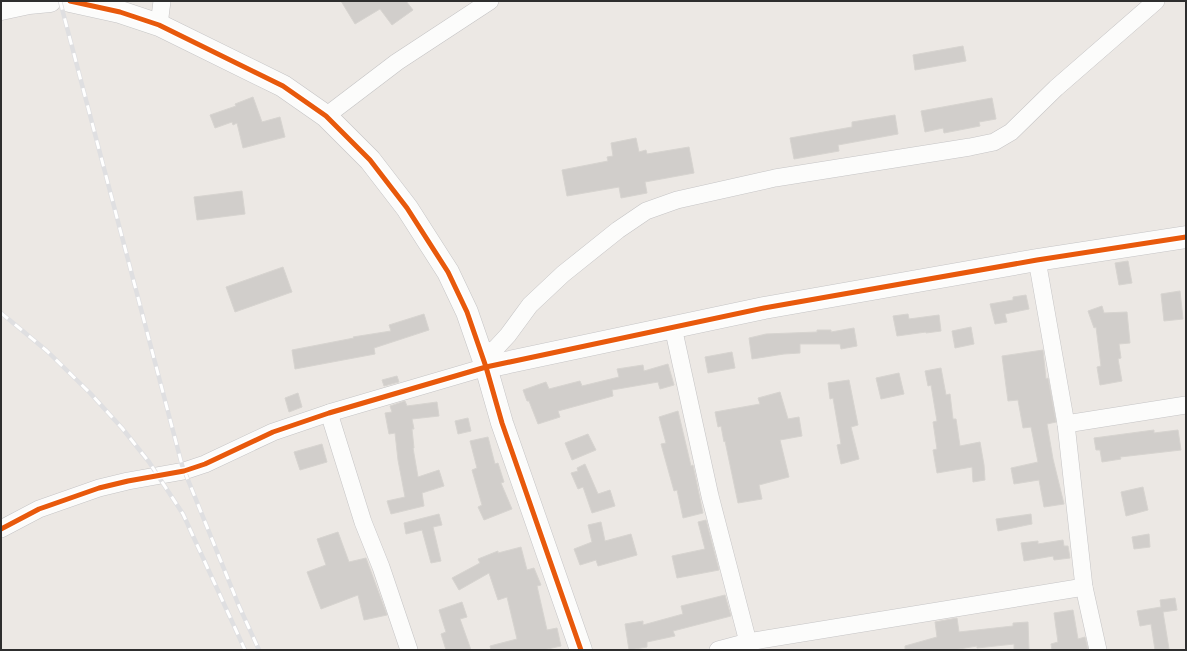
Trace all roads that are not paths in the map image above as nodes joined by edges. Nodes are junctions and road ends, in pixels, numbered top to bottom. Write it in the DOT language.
graph roads {
  1 [pos="50,1"];
  2 [pos="70,1"];
  3 [pos="162,1"];
  4 [pos="490,1"];
  5 [pos="1156,1"];
  6 [pos="1,9"];
  7 [pos="159,25"];
  8 [pos="326,116"];
  9 [pos="1186,237"];
  10 [pos="1037,260"];
  11 [pos="673,327"];
  12 [pos="484,362"];
  13 [pos="1186,405"];
  14 [pos="329,413"];
  15 [pos="1066,424"];
  16 [pos="1,529"];
  17 [pos="1084,587"];
  18 [pos="748,642"];
  19 [pos="408,650"];
  20 [pos="581,650"];
  21 [pos="718,650"];
  22 [pos="1098,650"];
  1 -- 6 [label="street"];
  2 -- 7 [label="street"];
  3 -- 7 [label="street"];
  4 -- 8 [label="street"];
  5 -- 12 [label="street"];
  7 -- 8 [label="street"];
  8 -- 12 [label="street"];
  9 -- 10 [label="street"];
  10 -- 11 [label="street"];
  10 -- 15 [label="street"];
  11 -- 12 [label="street"];
  11 -- 18 [label="street"];
  12 -- 14 [label="street"];
  12 -- 20 [label="street"];
  13 -- 15 [label="street"];
  14 -- 16 [label="street"];
  14 -- 19 [label="street"];
  15 -- 17 [label="street"];
  17 -- 18 [label="street"];
  17 -- 22 [label="street"];
  18 -- 21 [label="street"];
}
